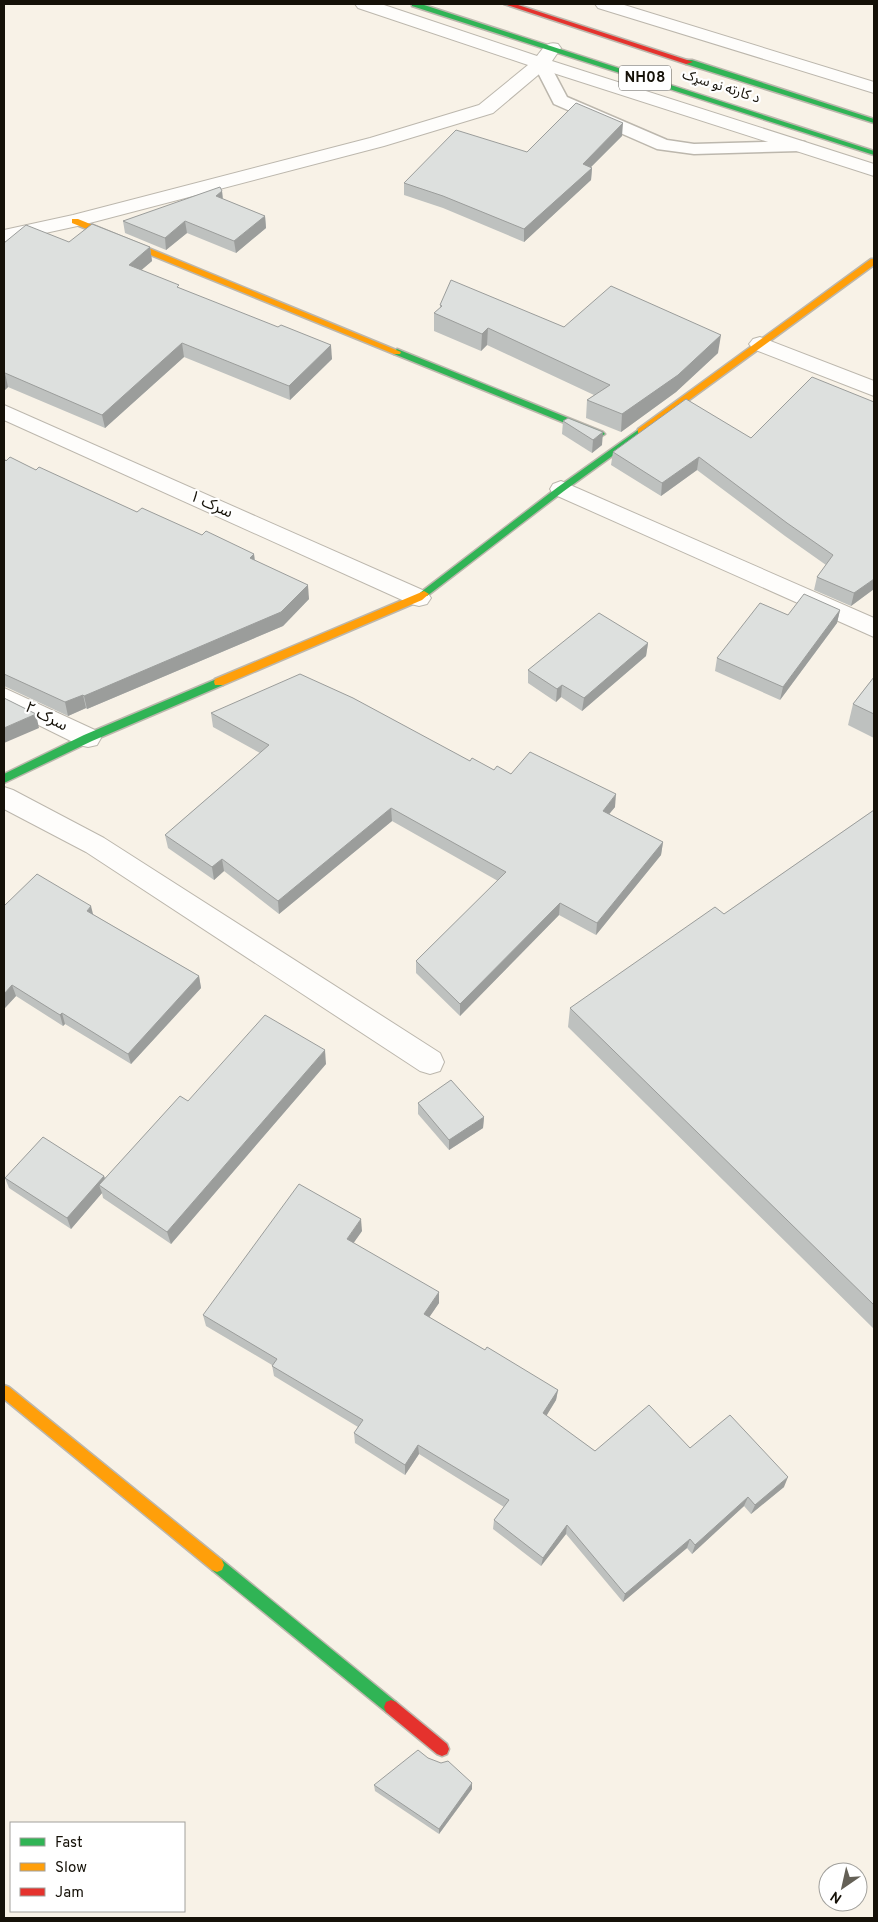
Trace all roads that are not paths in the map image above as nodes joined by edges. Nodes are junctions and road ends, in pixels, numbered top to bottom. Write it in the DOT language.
graph roads {
  1 [pos="364,4"];
  2 [pos="415,4"];
  3 [pos="508,4"];
  4 [pos="604,4"];
  5 [pos="546,56"];
  6 [pos="874,88"];
  7 [pos="874,121"];
  8 [pos="861,142"];
  9 [pos="799,146"];
  10 [pos="874,153"];
  11 [pos="874,170"];
  12 [pos="75,221"];
  13 [pos="4,236"];
  14 [pos="874,261"];
  15 [pos="760,344"];
  16 [pos="874,389"];
  17 [pos="4,412"];
  18 [pos="624,444"];
  19 [pos="562,489"];
  20 [pos="418,598"];
  21 [pos="874,628"];
  22 [pos="4,696"];
  23 [pos="88,738"];
  24 [pos="4,779"];
  25 [pos="4,797"];
  26 [pos="430,1062"];
  27 [pos="4,1391"];
  28 [pos="442,1749"];
  1 -- 5 [label="street"];
  2 -- 5 [label="main road, د کارته نو سړک / NH08"];
  3 -- 7 [label="main road, د کارته نو سړک / NH08"];
  4 -- 6 [label="street"];
  5 -- 8 [label="main road, د کارته نو سړک / NH08"];
  5 -- 9 [label="street"];
  5 -- 9 [label="lane"];
  5 -- 12 [label="street"];
  8 -- 9 [label="street"];
  8 -- 10 [label="main road, د کارته نو سړک / NH08"];
  8 -- 11 [label="street"];
  12 -- 13 [label="street"];
  12 -- 18 [label="main road"];
  14 -- 15 [label="main road"];
  15 -- 16 [label="street"];
  15 -- 18 [label="main road"];
  17 -- 20 [label="street, سرک ۱"];
  18 -- 19 [label="main road"];
  19 -- 20 [label="main road"];
  19 -- 21 [label="street"];
  20 -- 23 [label="main road"];
  22 -- 23 [label="street, سرک ۲"];
  23 -- 24 [label="main road"];
  25 -- 26 [label="street"];
  27 -- 28 [label="main road"];
}
